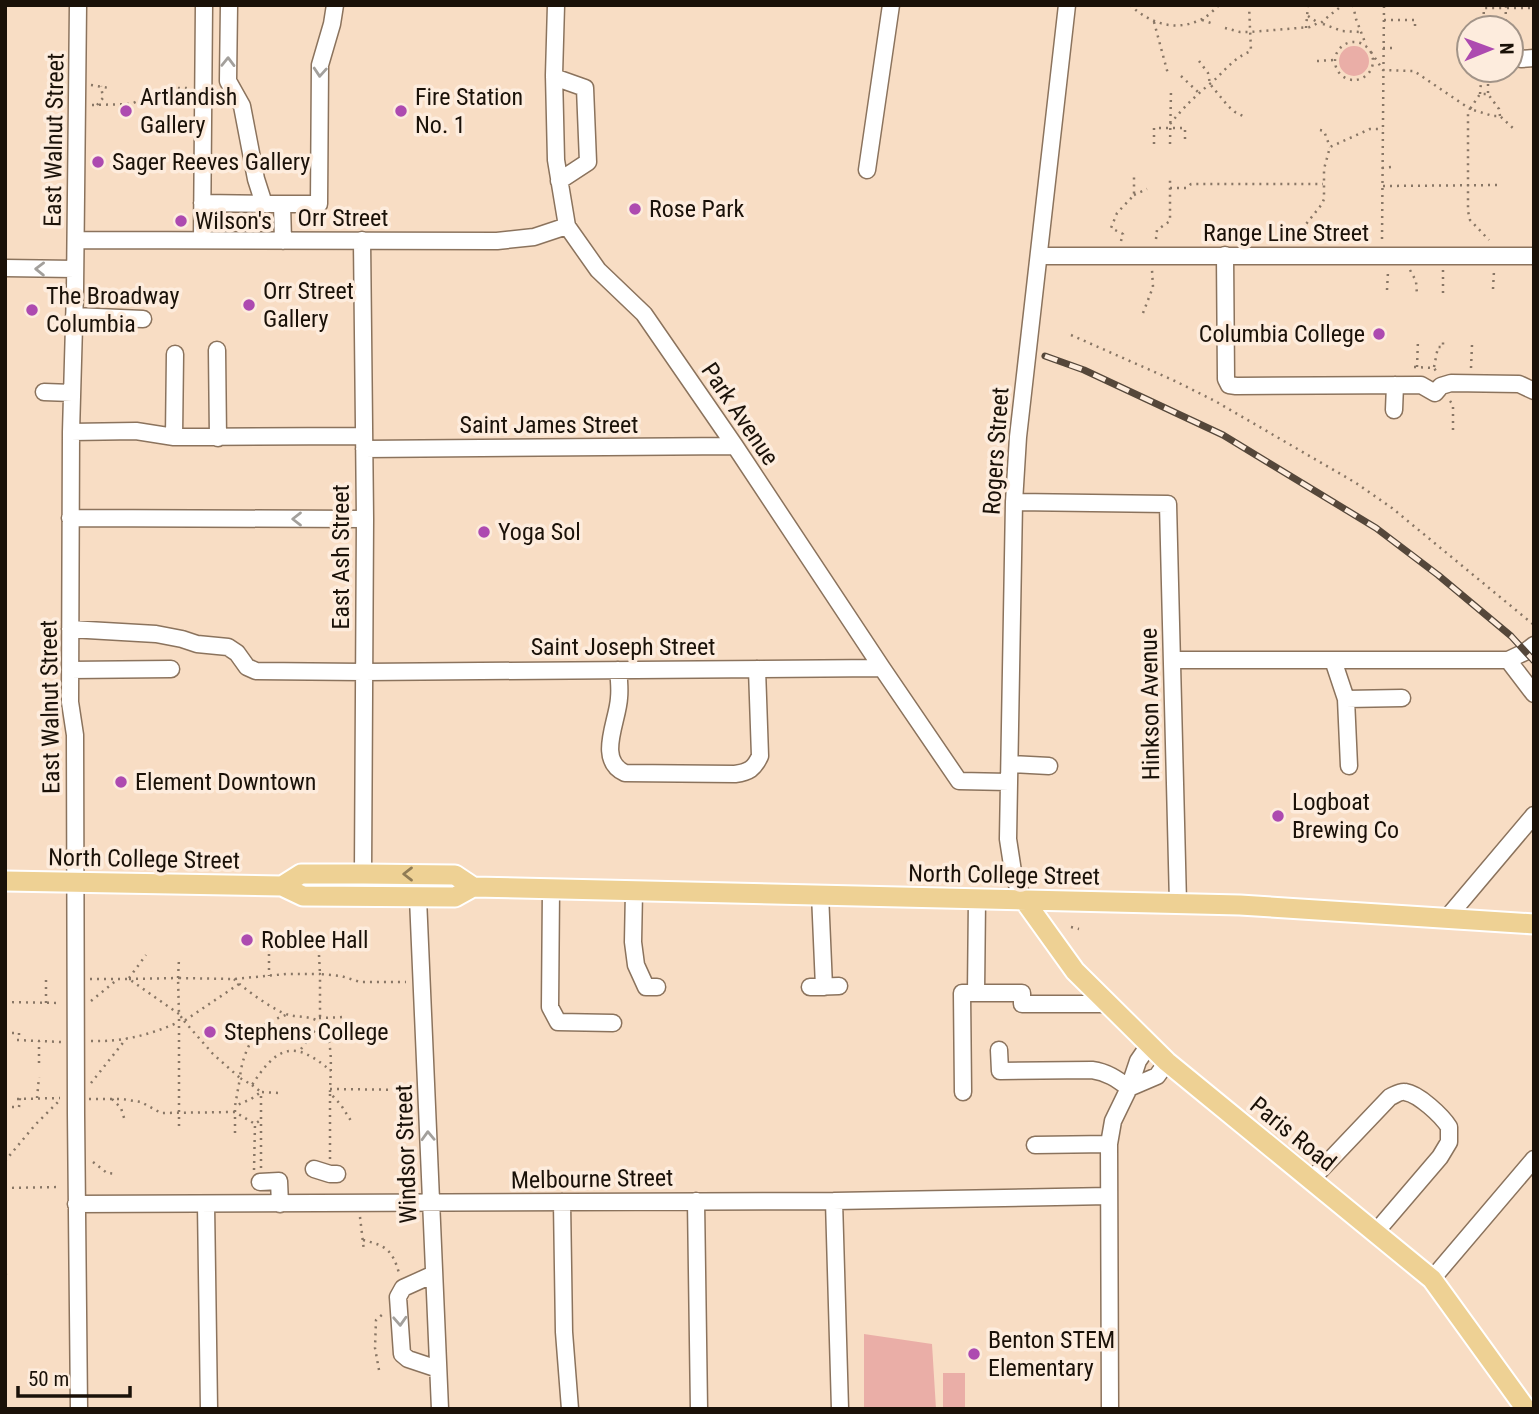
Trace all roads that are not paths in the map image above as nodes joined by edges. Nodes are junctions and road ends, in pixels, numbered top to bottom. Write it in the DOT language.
graph roads {
  1 [pos="78,5"];
  2 [pos="204,5"];
  3 [pos="229,5"];
  4 [pos="335,5"];
  5 [pos="556,5"];
  6 [pos="891,5"];
  7 [pos="1067,5"];
  8 [pos="554,77"];
  9 [pos="867,170"];
  10 [pos="559,181"];
  11 [pos="202,204"];
  12 [pos="264,204"];
  13 [pos="282,204"];
  14 [pos="567,226"];
  15 [pos="76,240"];
  16 [pos="202,240"];
  17 [pos="362,240"];
  18 [pos="283,241"];
  19 [pos="1224,255"];
  20 [pos="1039,256"];
  21 [pos="1534,256"];
  22 [pos="5,268"];
  23 [pos="75,269"];
  24 [pos="74,316"];
  25 [pos="144,319"];
  26 [pos="217,350"];
  27 [pos="175,354"];
  28 [pos="1395,385"];
  29 [pos="1534,391"];
  30 [pos="44,392"];
  31 [pos="72,393"];
  32 [pos="1394,410"];
  33 [pos="71,432"];
  34 [pos="174,437"];
  35 [pos="218,438"];
  36 [pos="364,442"];
  37 [pos="735,446"];
  38 [pos="1014,502"];
  39 [pos="70,518"];
  40 [pos="365,519"];
  41 [pos="70,629"];
  42 [pos="1534,645"];
  43 [pos="1172,660"];
  44 [pos="1333,660"];
  45 [pos="1508,660"];
  46 [pos="882,668"];
  47 [pos="171,669"];
  48 [pos="757,669"];
  49 [pos="70,670"];
  50 [pos="618,670"];
  51 [pos="364,672"];
  52 [pos="1534,694"];
  53 [pos="1402,698"];
  54 [pos="1346,699"];
  55 [pos="1010,764"];
  56 [pos="1049,766"];
  57 [pos="1349,766"];
  58 [pos="1009,782"];
  59 [pos="1534,815"];
  60 [pos="363,874"];
  61 [pos="5,881"];
  62 [pos="75,883"];
  63 [pos="282,886"];
  64 [pos="472,887"];
  65 [pos="551,889"];
  66 [pos="634,891"];
  67 [pos="820,894"];
  68 [pos="418,898"];
  69 [pos="977,899"];
  70 [pos="1024,900"];
  71 [pos="1178,903"];
  72 [pos="1447,918"];
  73 [pos="1534,924"];
  74 [pos="657,987"];
  75 [pos="824,987"];
  76 [pos="976,993"];
  77 [pos="1108,1004"];
  78 [pos="613,1023"];
  79 [pos="1149,1045"];
  80 [pos="999,1050"];
  81 [pos="1167,1062"];
  82 [pos="1129,1088"];
  83 [pos="963,1092"];
  84 [pos="1035,1144"];
  85 [pos="1109,1144"];
  86 [pos="1534,1159"];
  87 [pos="314,1169"];
  88 [pos="333,1174"];
  89 [pos="257,1177"];
  90 [pos="1311,1180"];
  91 [pos="1109,1196"];
  92 [pos="696,1201"];
  93 [pos="834,1201"];
  94 [pos="562,1202"];
  95 [pos="206,1204"];
  96 [pos="280,1204"];
  97 [pos="431,1204"];
  98 [pos="76,1205"];
  99 [pos="1375,1233"];
  100 [pos="434,1274"];
  101 [pos="1432,1279"];
  102 [pos="438,1369"];
  103 [pos="79,1409"];
  104 [pos="209,1409"];
  105 [pos="440,1409"];
  106 [pos="570,1409"];
  107 [pos="699,1409"];
  108 [pos="840,1409"];
  109 [pos="1110,1409"];
  110 [pos="1526,1409"];
  1 -- 15 [label="street, East Walnut Street"];
  2 -- 11 [label="street"];
  12 -- 3 [label="street, one-way"];
  4 -- 13 [label="street, one-way"];
  5 -- 8 [label="street, Park Avenue"];
  6 -- 9 [label="street"];
  7 -- 20 [label="street, Rogers Street"];
  8 -- 10 [label="street, Park Avenue"];
  8 -- 10 [label="street"];
  10 -- 14 [label="street, Park Avenue"];
  11 -- 12 [label="street"];
  11 -- 16 [label="street"];
  12 -- 13 [label="street"];
  13 -- 18 [label="street"];
  14 -- 17 [label="street, Orr Street"];
  14 -- 37 [label="street, Park Avenue"];
  15 -- 16 [label="street, Orr Street"];
  15 -- 23 [label="street, East Walnut Street"];
  16 -- 18 [label="street, Orr Street"];
  17 -- 18 [label="street, Orr Street"];
  17 -- 36 [label="street, East Ash Street"];
  19 -- 20 [label="street, Range Line Street"];
  19 -- 21 [label="street, Range Line Street"];
  19 -- 28 [label="street"];
  20 -- 38 [label="street, Rogers Street"];
  23 -- 22 [label="street, one-way"];
  23 -- 24 [label="street, East Walnut Street"];
  24 -- 25 [label="street"];
  24 -- 31 [label="street, East Walnut Street"];
  26 -- 35 [label="street"];
  27 -- 34 [label="street"];
  28 -- 29 [label="street"];
  28 -- 32 [label="street"];
  30 -- 31 [label="street"];
  31 -- 33 [label="street, East Walnut Street"];
  33 -- 34 [label="street, Saint James Street"];
  33 -- 39 [label="street, East Walnut Street"];
  34 -- 35 [label="street, Saint James Street"];
  35 -- 36 [label="street, Saint James Street"];
  36 -- 37 [label="street, Saint James Street"];
  36 -- 40 [label="street, East Ash Street"];
  37 -- 46 [label="street, Park Avenue"];
  38 -- 43 [label="street, Hinkson Avenue"];
  38 -- 55 [label="street, Rogers Street"];
  40 -- 39 [label="street, one-way"];
  39 -- 41 [label="street, East Walnut Street"];
  40 -- 51 [label="street, East Ash Street"];
  41 -- 49 [label="street, East Walnut Street"];
  41 -- 51 [label="street, Saint Joseph Street"];
  42 -- 45 [label="street"];
  43 -- 44 [label="street"];
  43 -- 71 [label="street, Hinkson Avenue"];
  44 -- 45 [label="street"];
  44 -- 54 [label="street"];
  45 -- 52 [label="street"];
  46 -- 48 [label="street, Saint Joseph Street"];
  46 -- 58 [label="street, Park Avenue"];
  47 -- 49 [label="street"];
  48 -- 50 [label="street, Saint Joseph Street"];
  48 -- 50 [label="street"];
  49 -- 62 [label="street, East Walnut Street"];
  50 -- 51 [label="street, Saint Joseph Street"];
  51 -- 60 [label="street, East Ash Street"];
  53 -- 54 [label="street"];
  54 -- 57 [label="street"];
  55 -- 56 [label="street"];
  55 -- 58 [label="street, Rogers Street"];
  58 -- 70 [label="street, Rogers Street"];
  59 -- 72 [label="street"];
  60 -- 63 [label="main road, North College Street"];
  64 -- 60 [label="main road, North College Street, one-way"];
  61 -- 62 [label="main road, North College Street"];
  62 -- 63 [label="main road, North College Street"];
  62 -- 98 [label="street, East Walnut Street"];
  63 -- 68 [label="main road, North College Street"];
  64 -- 65 [label="main road, North College Street"];
  64 -- 68 [label="main road, North College Street"];
  65 -- 66 [label="main road, North College Street"];
  65 -- 78 [label="street"];
  66 -- 67 [label="main road, North College Street"];
  66 -- 74 [label="street"];
  67 -- 69 [label="main road, North College Street"];
  67 -- 75 [label="street"];
  97 -- 68 [label="street, Windsor Street, one-way"];
  69 -- 70 [label="main road, North College Street"];
  69 -- 76 [label="street"];
  70 -- 71 [label="main road, North College Street"];
  70 -- 77 [label="main road, Paris Road"];
  71 -- 72 [label="main road, North College Street"];
  72 -- 73 [label="main road, North College Street"];
  76 -- 77 [label="street"];
  76 -- 83 [label="street"];
  77 -- 79 [label="main road, Paris Road"];
  79 -- 81 [label="main road, Paris Road"];
  79 -- 82 [label="street"];
  80 -- 82 [label="street"];
  81 -- 82 [label="street"];
  81 -- 90 [label="main road, Paris Road"];
  82 -- 85 [label="street"];
  84 -- 85 [label="street"];
  85 -- 91 [label="street"];
  86 -- 101 [label="street"];
  87 -- 88 [label="street"];
  89 -- 96 [label="street"];
  90 -- 99 [label="main road, Paris Road"];
  90 -- 99 [label="street"];
  91 -- 93 [label="street, Melbourne Street"];
  91 -- 109 [label="street"];
  92 -- 93 [label="street, Melbourne Street"];
  92 -- 94 [label="street, Melbourne Street"];
  92 -- 107 [label="street"];
  93 -- 108 [label="street"];
  94 -- 97 [label="street, Melbourne Street"];
  94 -- 106 [label="street"];
  95 -- 96 [label="street, Melbourne Street"];
  95 -- 98 [label="street, Melbourne Street"];
  95 -- 104 [label="street"];
  96 -- 97 [label="street, Melbourne Street"];
  97 -- 100 [label="street, Windsor Street"];
  98 -- 103 [label="street, East Walnut Street"];
  99 -- 101 [label="main road, Paris Road"];
  100 -- 102 [label="street, Windsor Street"];
  100 -- 102 [label="street, one-way"];
  101 -- 110 [label="main road, Paris Road"];
  102 -- 105 [label="street, Windsor Street"];
}
